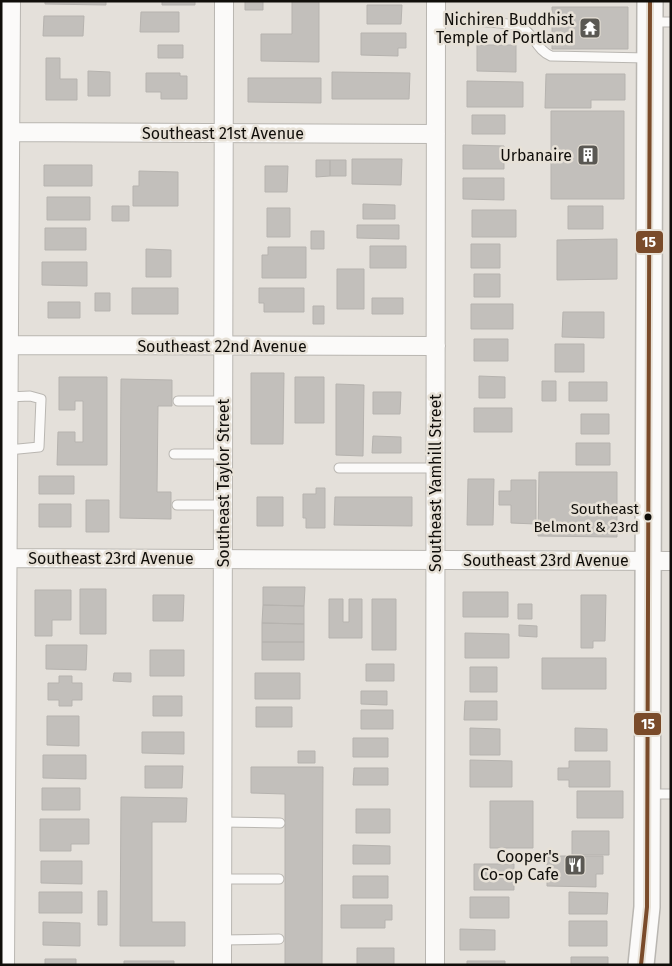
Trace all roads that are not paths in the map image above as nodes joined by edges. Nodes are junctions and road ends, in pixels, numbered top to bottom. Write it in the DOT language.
graph roads {
  1 [pos="11,1"];
  2 [pos="224,1"];
  3 [pos="436,1"];
  4 [pos="657,15"];
  5 [pos="436,20"];
  6 [pos="6,35"];
  7 [pos="650,58"];
  8 [pos="6,79"];
  9 [pos="6,132"];
  10 [pos="224,133"];
  11 [pos="436,134"];
  12 [pos="5,295"];
  13 [pos="9,345"];
  14 [pos="224,346"];
  15 [pos="436,346"];
  16 [pos="8,397"];
  17 [pos="178,400"];
  18 [pos="224,401"];
  19 [pos="8,450"];
  20 [pos="174,454"];
  21 [pos="223,454"];
  22 [pos="339,468"];
  23 [pos="435,468"];
  24 [pos="177,505"];
  25 [pos="223,505"];
  26 [pos="4,558"];
  27 [pos="223,558"];
  28 [pos="435,560"];
  29 [pos="659,561"];
  30 [pos="659,794"];
  31 [pos="222,822"];
  32 [pos="280,823"];
  33 [pos="222,879"];
  34 [pos="279,879"];
  35 [pos="646,917"];
  36 [pos="279,939"];
  37 [pos="222,940"];
  38 [pos="5,965"];
  39 [pos="222,965"];
  40 [pos="434,965"];
  41 [pos="641,965"];
  42 [pos="652,965"];
  1 -- 6 [label="street"];
  2 -- 10 [label="street, Southeast Taylor Street"];
  3 -- 5 [label="street, Southeast Yamhill Street"];
  4 -- 7 [label="main road"];
  5 -- 7 [label="lane"];
  5 -- 11 [label="street, Southeast Yamhill Street"];
  6 -- 8 [label="street"];
  7 -- 29 [label="main road"];
  8 -- 9 [label="street"];
  9 -- 10 [label="street, Southeast 21st Avenue"];
  9 -- 12 [label="street"];
  10 -- 11 [label="street, Southeast 21st Avenue"];
  10 -- 14 [label="street, Southeast Taylor Street"];
  11 -- 15 [label="street, Southeast Yamhill Street"];
  12 -- 13 [label="street"];
  13 -- 14 [label="street, Southeast 22nd Avenue"];
  13 -- 16 [label="street"];
  14 -- 15 [label="street, Southeast 22nd Avenue"];
  14 -- 18 [label="street, Southeast Taylor Street"];
  15 -- 23 [label="street, Southeast Yamhill Street"];
  16 -- 19 [label="street"];
  16 -- 19 [label="lane"];
  17 -- 18 [label="lane"];
  18 -- 21 [label="street, Southeast Taylor Street"];
  19 -- 26 [label="street"];
  20 -- 21 [label="lane"];
  21 -- 25 [label="street, Southeast Taylor Street"];
  22 -- 23 [label="lane"];
  23 -- 28 [label="street, Southeast Yamhill Street"];
  24 -- 25 [label="lane"];
  25 -- 27 [label="street, Southeast Taylor Street"];
  26 -- 27 [label="street, Southeast 23rd Avenue"];
  26 -- 38 [label="street"];
  27 -- 28 [label="street, Southeast 23rd Avenue"];
  27 -- 31 [label="street, Southeast Taylor Street"];
  28 -- 29 [label="street, Southeast 23rd Avenue"];
  28 -- 40 [label="street, Southeast Yamhill Street"];
  29 -- 30 [label="main road"];
  30 -- 35 [label="main road"];
  31 -- 32 [label="lane"];
  31 -- 33 [label="street, Southeast Taylor Street"];
  33 -- 34 [label="lane"];
  33 -- 37 [label="street, Southeast Taylor Street"];
  35 -- 41 [label="main road"];
  35 -- 42 [label="main road"];
  36 -- 37 [label="lane"];
  37 -- 39 [label="street, Southeast Taylor Street"];
}
